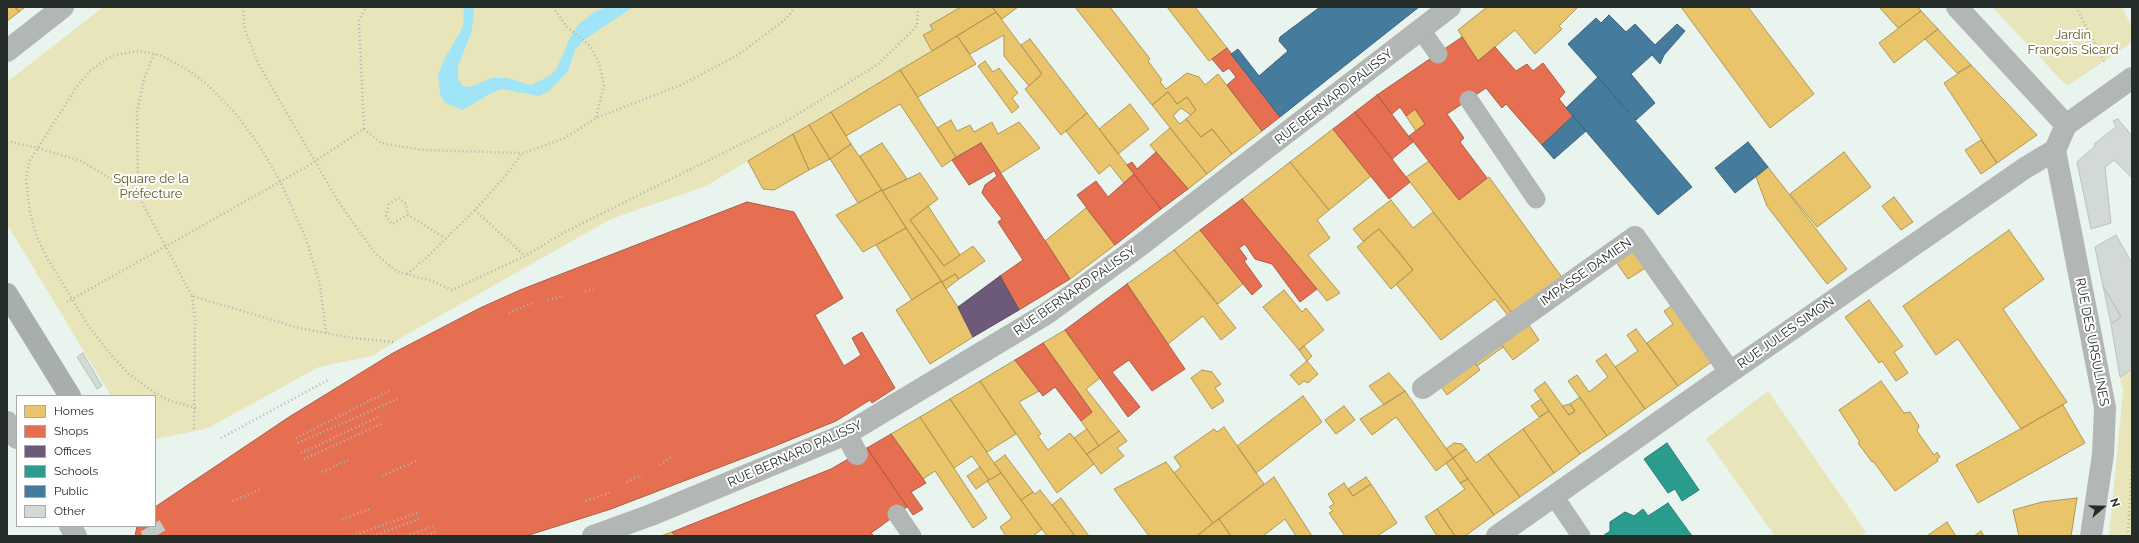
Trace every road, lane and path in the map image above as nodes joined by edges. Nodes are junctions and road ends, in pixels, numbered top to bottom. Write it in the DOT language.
graph roads {
  1 [pos="63,7"];
  2 [pos="243,7"];
  3 [pos="366,7"];
  4 [pos="553,7"];
  5 [pos="795,7"];
  6 [pos="918,7"];
  7 [pos="1450,7"];
  8 [pos="1957,7"];
  9 [pos="2076,7"];
  10 [pos="1421,30"];
  11 [pos="7,51"];
  12 [pos="154,54"];
  13 [pos="1438,54"];
  14 [pos="2107,67"];
  15 [pos="2132,78"];
  16 [pos="1469,100"];
  17 [pos="596,118"];
  18 [pos="2066,125"];
  19 [pos="364,129"];
  20 [pos="7,141"];
  21 [pos="38,148"];
  22 [pos="2055,150"];
  23 [pos="523,153"];
  24 [pos="314,162"];
  25 [pos="280,181"];
  26 [pos="138,195"];
  27 [pos="1536,199"];
  28 [pos="475,210"];
  29 [pos="408,215"];
  30 [pos="445,238"];
  31 [pos="166,246"];
  32 [pos="525,256"];
  33 [pos="406,274"];
  34 [pos="597,289"];
  35 [pos="585,291"];
  36 [pos="7,294"];
  37 [pos="192,296"];
  38 [pos="564,296"];
  39 [pos="73,299"];
  40 [pos="548,300"];
  41 [pos="67,302"];
  42 [pos="532,303"];
  43 [pos="509,313"];
  44 [pos="326,333"];
  45 [pos="394,342"];
  46 [pos="1730,372"];
  47 [pos="328,380"];
  48 [pos="1423,388"];
  49 [pos="392,390"];
  50 [pos="69,395"];
  51 [pos="398,399"];
  52 [pos="196,408"];
  53 [pos="378,417"];
  54 [pos="7,422"];
  55 [pos="363,424"];
  56 [pos="381,424"];
  57 [pos="194,431"];
  58 [pos="366,431"];
  59 [pos="846,434"];
  60 [pos="16,436"];
  61 [pos="221,438"];
  62 [pos="296,438"];
  63 [pos="298,443"];
  64 [pos="308,450"];
  65 [pos="301,453"];
  66 [pos="857,454"];
  67 [pos="311,456"];
  68 [pos="670,457"];
  69 [pos="304,459"];
  70 [pos="348,460"];
  71 [pos="418,460"];
  72 [pos="2132,463"];
  73 [pos="660,465"];
  74 [pos="322,472"];
  75 [pos="642,475"];
  76 [pos="382,476"];
  77 [pos="628,482"];
  78 [pos="261,489"];
  79 [pos="612,492"];
  80 [pos="1554,496"];
  81 [pos="233,501"];
  82 [pos="586,501"];
  83 [pos="370,508"];
  84 [pos="420,512"];
  85 [pos="897,514"];
  86 [pos="2129,515"];
  87 [pos="403,518"];
  88 [pos="422,518"];
  89 [pos="342,519"];
  90 [pos="2132,520"];
  91 [pos="406,524"];
  92 [pos="434,526"];
  93 [pos="71,527"];
  94 [pos="435,532"];
  95 [pos="76,536"];
  96 [pos="352,536"];
  97 [pos="373,536"];
  98 [pos="406,536"];
  99 [pos="423,536"];
  100 [pos="593,536"];
  101 [pos="912,536"];
  102 [pos="1497,536"];
  103 [pos="1581,536"];
  104 [pos="2091,536"];
  105 [pos="2128,536"];
  1 -- 11 [label="street"];
  2 -- 24 [label="path"];
  3 -- 19 [label="path"];
  4 -- 17 [label="path"];
  5 -- 17 [label="path"];
  6 -- 32 [label="path"];
  7 -- 10 [label="street, RUE BERNARD PALISSY"];
  8 -- 18 [label="street"];
  9 -- 14 [label="path"];
  10 -- 13 [label="lane"];
  10 -- 59 [label="street, RUE BERNARD PALISSY"];
  12 -- 21 [label="path"];
  12 -- 25 [label="path"];
  12 -- 26 [label="path"];
  15 -- 18 [label="street"];
  16 -- 27 [label="lane"];
  17 -- 23 [label="path"];
  18 -- 22 [label="street"];
  19 -- 23 [label="path"];
  19 -- 24 [label="path"];
  20 -- 21 [label="path"];
  21 -- 26 [label="path"];
  21 -- 39 [label="path"];
  22 -- 46 [label="street, RUE JULES SIMON"];
  22 -- 104 [label="street, RUE DES URSULINES"];
  23 -- 28 [label="path"];
  24 -- 25 [label="path"];
  24 -- 33 [label="path"];
  25 -- 31 [label="path"];
  25 -- 44 [label="path"];
  26 -- 31 [label="path"];
  28 -- 30 [label="path"];
  28 -- 32 [label="path"];
  29 -- 29 [label="path"];
  29 -- 30 [label="path"];
  30 -- 33 [label="path"];
  31 -- 37 [label="path"];
  31 -- 39 [label="path"];
  32 -- 33 [label="path"];
  34 -- 35 [label="path"];
  36 -- 50 [label="main road"];
  37 -- 44 [label="path"];
  37 -- 52 [label="path"];
  38 -- 40 [label="path"];
  39 -- 41 [label="path"];
  39 -- 52 [label="path"];
  42 -- 43 [label="path"];
  44 -- 45 [label="path"];
  46 -- 48 [label="street, IMPASSE DAMIEN"];
  46 -- 80 [label="street, RUE JULES SIMON"];
  47 -- 61 [label="path"];
  49 -- 62 [label="path"];
  51 -- 63 [label="path"];
  52 -- 57 [label="path"];
  53 -- 64 [label="path"];
  54 -- 60 [label="street"];
  55 -- 65 [label="path"];
  56 -- 67 [label="path"];
  58 -- 69 [label="path"];
  59 -- 66 [label="street"];
  59 -- 100 [label="street, RUE BERNARD PALISSY"];
  68 -- 73 [label="path"];
  70 -- 74 [label="path"];
  71 -- 76 [label="path"];
  72 -- 86 [label="path"];
  75 -- 77 [label="path"];
  78 -- 81 [label="path"];
  79 -- 82 [label="path"];
  80 -- 102 [label="street, RUE JULES SIMON"];
  80 -- 103 [label="lane"];
  83 -- 89 [label="path"];
  84 -- 96 [label="path"];
  85 -- 101 [label="lane"];
  86 -- 90 [label="path"];
  86 -- 105 [label="path"];
  87 -- 96 [label="path"];
  88 -- 97 [label="path"];
  91 -- 97 [label="path"];
  92 -- 98 [label="path"];
  93 -- 95 [label="street"];
  94 -- 99 [label="path"];
}
